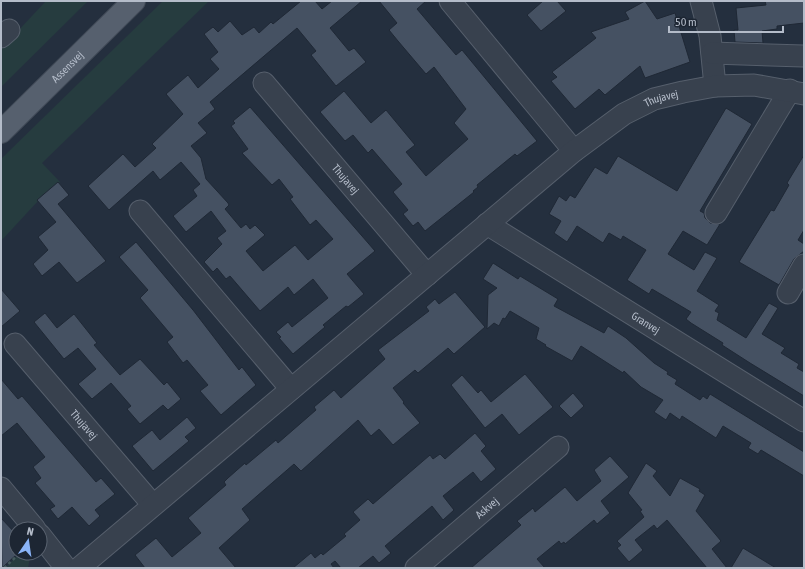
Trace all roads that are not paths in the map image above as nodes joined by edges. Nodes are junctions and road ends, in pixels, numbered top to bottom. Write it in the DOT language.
graph roads {
  1 [pos="134,1"];
  2 [pos="450,1"];
  3 [pos="701,1"];
  4 [pos="712,52"];
  5 [pos="803,56"];
  6 [pos="264,83"];
  7 [pos="715,86"];
  8 [pos="797,92"];
  9 [pos="1,132"];
  10 [pos="574,151"];
  11 [pos="140,211"];
  12 [pos="716,213"];
  13 [pos="487,224"];
  14 [pos="804,265"];
  15 [pos="427,275"];
  16 [pos="788,293"];
  17 [pos="15,344"];
  18 [pos="291,389"];
  19 [pos="804,422"];
  20 [pos="558,448"];
  21 [pos="1,488"];
  22 [pos="153,505"];
  23 [pos="28,521"];
  24 [pos="48,544"];
  25 [pos="66,568"];
  26 [pos="79,568"];
  27 [pos="416,568"];
  1 -- 9 [label="main road, Assensvej"];
  2 -- 10 [label="street"];
  3 -- 4 [label="street"];
  4 -- 5 [label="street"];
  4 -- 7 [label="street"];
  6 -- 15 [label="street, Thujavej"];
  7 -- 8 [label="street, Thujavej"];
  7 -- 10 [label="street, Thujavej"];
  8 -- 12 [label="street"];
  10 -- 13 [label="street, Thujavej"];
  11 -- 18 [label="street"];
  13 -- 15 [label="street, Thujavej"];
  13 -- 19 [label="street, Granvej"];
  14 -- 16 [label="street"];
  15 -- 18 [label="street, Thujavej"];
  17 -- 22 [label="street, Thujavej"];
  18 -- 22 [label="street, Thujavej"];
  20 -- 27 [label="street, Askvej"];
  21 -- 23 [label="street"];
  22 -- 26 [label="street, Thujavej"];
  24 -- 25 [label="street"];
}
